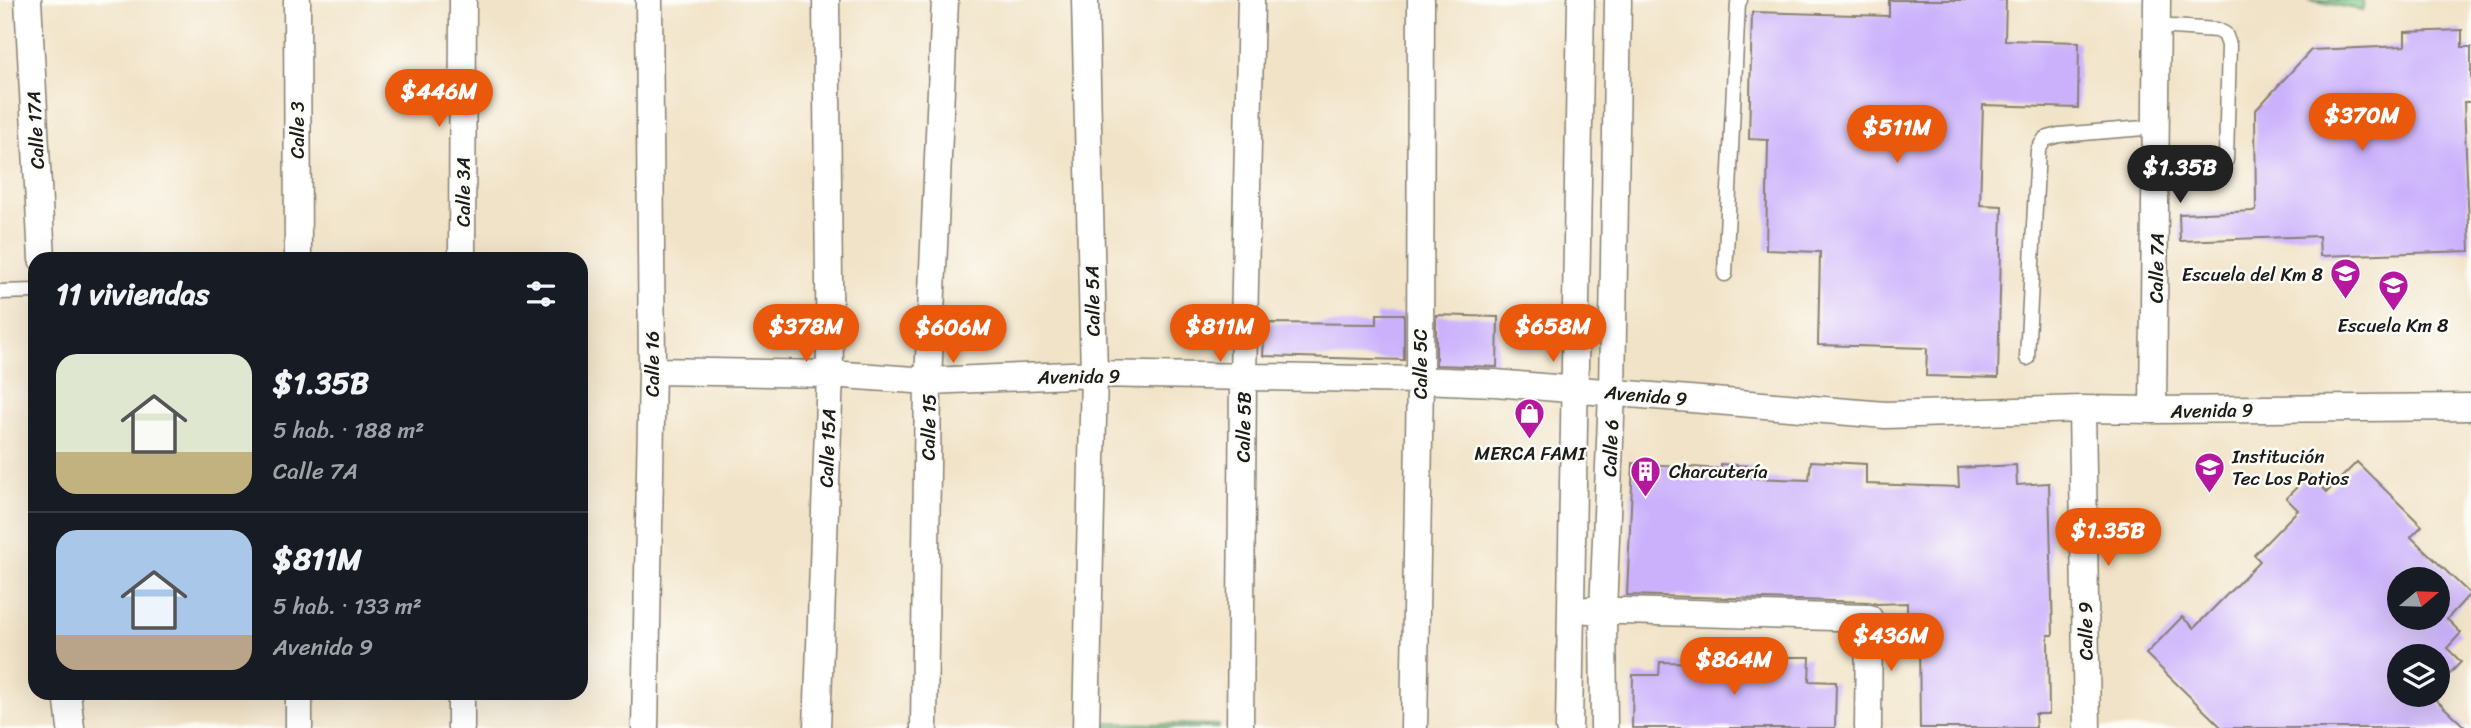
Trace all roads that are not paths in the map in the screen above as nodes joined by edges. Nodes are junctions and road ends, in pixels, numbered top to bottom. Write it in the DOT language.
graph roads {
  1 [pos="28,0"];
  2 [pos="297,0"];
  3 [pos="463,0"];
  4 [pos="649,0"];
  5 [pos="826,0"];
  6 [pos="945,0"];
  7 [pos="1085,0"];
  8 [pos="1251,0"];
  9 [pos="1420,0"];
  10 [pos="1581,0"];
  11 [pos="1618,0"];
  12 [pos="1740,0"];
  13 [pos="2157,13"];
  14 [pos="2156,127"];
  15 [pos="2157,177"];
  16 [pos="42,252"];
  17 [pos="298,252"];
  18 [pos="462,252"];
  19 [pos="1725,274"];
  20 [pos="28,291"];
  21 [pos="0,292"];
  22 [pos="2027,358"];
  23 [pos="652,371"];
  24 [pos="1094,373"];
  25 [pos="830,374"];
  26 [pos="1243,378"];
  27 [pos="1420,380"];
  28 [pos="928,381"];
  29 [pos="1576,390"];
  30 [pos="1612,393"];
  31 [pos="2471,407"];
  32 [pos="2082,409"];
  33 [pos="2154,410"];
  34 [pos="1572,610"];
  35 [pos="1603,611"];
  36 [pos="68,700"];
  37 [pos="299,700"];
  38 [pos="461,700"];
  39 [pos="71,728"];
  40 [pos="299,728"];
  41 [pos="461,728"];
  42 [pos="645,728"];
  43 [pos="817,728"];
  44 [pos="924,728"];
  45 [pos="1086,728"];
  46 [pos="1240,728"];
  47 [pos="1414,728"];
  48 [pos="1569,728"];
  49 [pos="1604,728"];
  50 [pos="1868,728"];
  51 [pos="2087,728"];
  1 -- 16 [label="street, Calle 17A"];
  2 -- 17 [label="street, Calle 3"];
  3 -- 18 [label="street, Calle 3A"];
  4 -- 23 [label="street, Calle 16"];
  5 -- 25 [label="street, Calle 15A"];
  6 -- 28 [label="street, Calle 15"];
  7 -- 24 [label="street, Calle 5A"];
  8 -- 26 [label="street, Calle 5B"];
  9 -- 27 [label="street, Calle 5C"];
  10 -- 29 [label="street, Calle 6"];
  11 -- 30 [label="street, Calle 6"];
  12 -- 19 [label="lane"];
  13 -- 14 [label="street, Calle 7A"];
  13 -- 15 [label="lane"];
  14 -- 15 [label="street, Calle 7A"];
  14 -- 22 [label="lane"];
  15 -- 33 [label="street, Calle 7A"];
  20 -- 21 [label="lane"];
  23 -- 25 [label="street, Avenida 9"];
  23 -- 42 [label="street, Calle 16"];
  24 -- 26 [label="street, Avenida 9"];
  24 -- 28 [label="street, Avenida 9"];
  24 -- 45 [label="street, Calle 5A"];
  25 -- 28 [label="street, Avenida 9"];
  25 -- 43 [label="street, Calle 15A"];
  26 -- 27 [label="street, Avenida 9"];
  26 -- 46 [label="street, Calle 5B"];
  27 -- 29 [label="street, Avenida 9"];
  27 -- 47 [label="street, Calle 5C"];
  28 -- 44 [label="street, Calle 15"];
  29 -- 30 [label="street, Avenida 9"];
  29 -- 34 [label="street, Calle 6"];
  30 -- 32 [label="street, Avenida 9"];
  30 -- 35 [label="street, Calle 6"];
  31 -- 33 [label="street, Avenida 9"];
  32 -- 33 [label="street, Avenida 9"];
  32 -- 51 [label="street, Calle 9"];
  34 -- 35 [label="street"];
  34 -- 48 [label="street, Calle 6"];
  35 -- 49 [label="street, Calle 6"];
  35 -- 50 [label="street"];
  36 -- 39 [label="street"];
  37 -- 40 [label="street"];
  38 -- 41 [label="street"];
}
